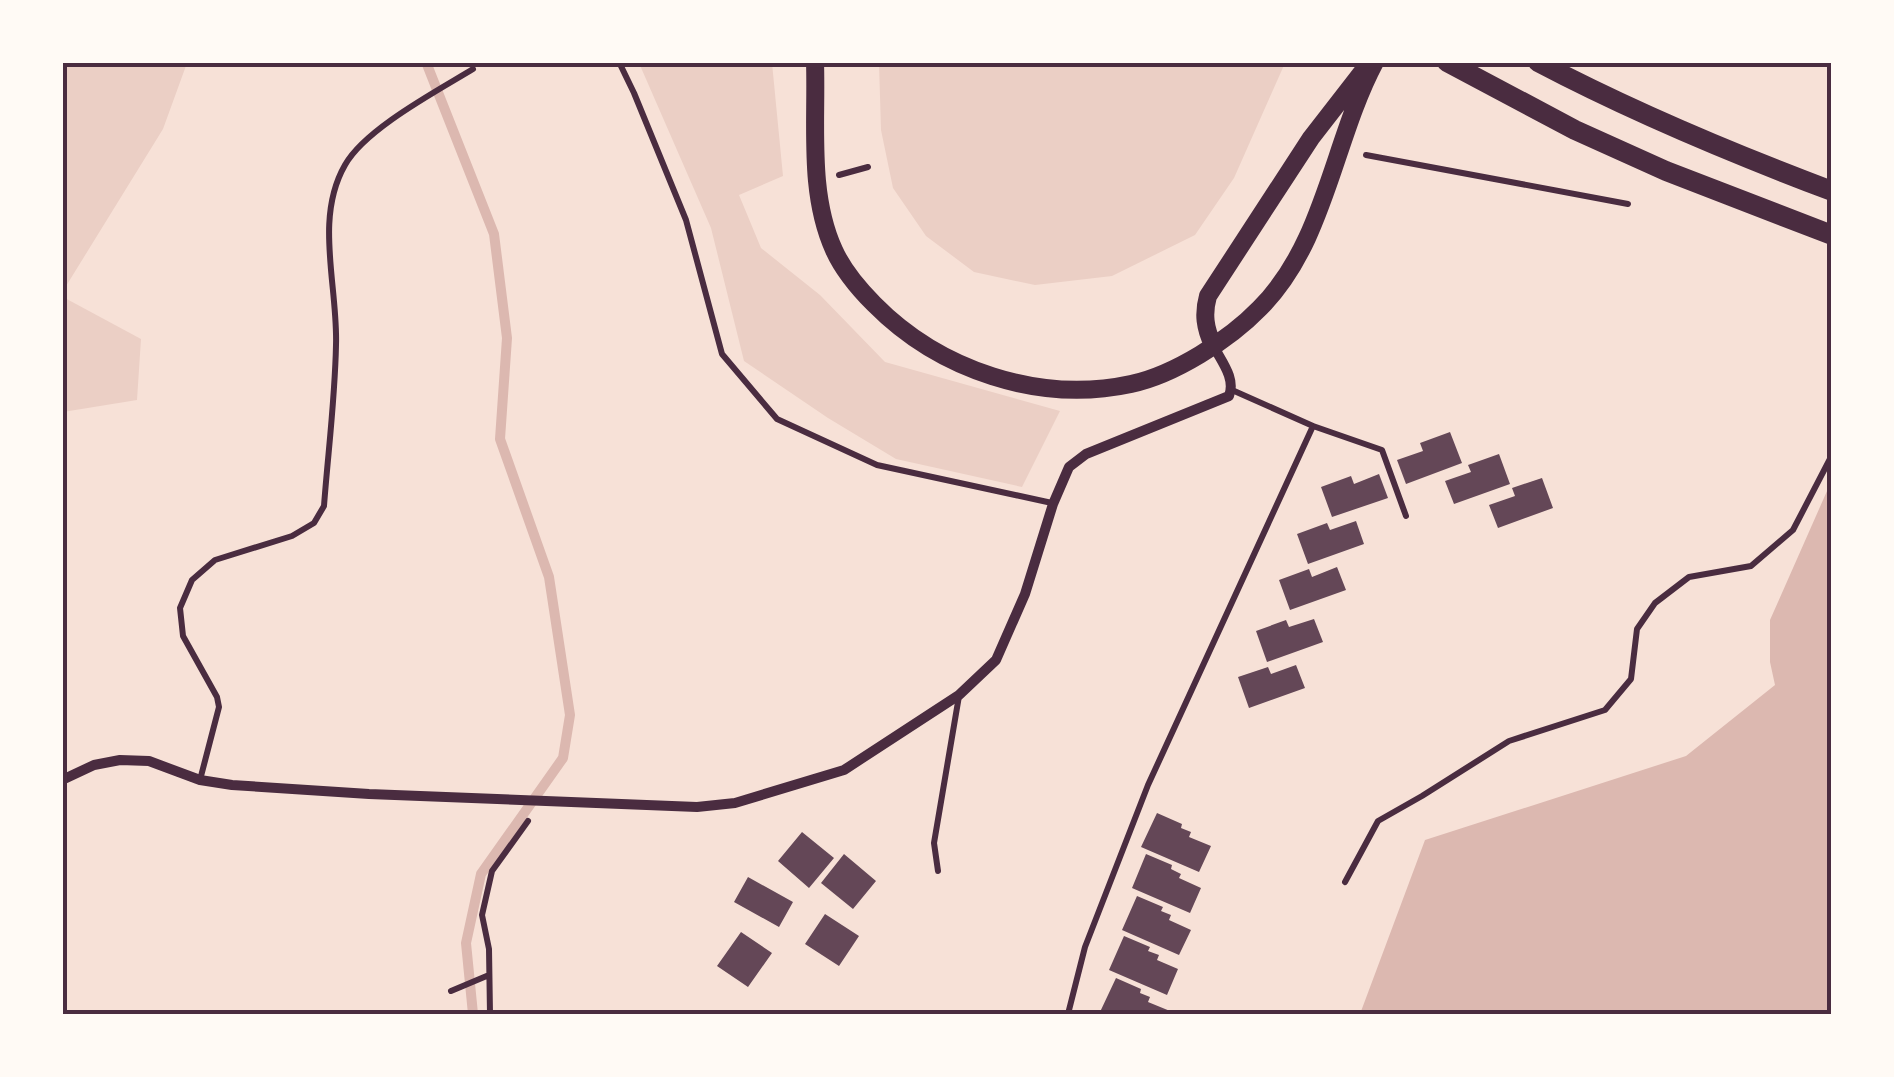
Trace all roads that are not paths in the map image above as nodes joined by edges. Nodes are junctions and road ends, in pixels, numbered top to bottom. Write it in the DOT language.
graph roads {
  1 [pos="619,62"];
  2 [pos="815,62"];
  3 [pos="1372,62"];
  4 [pos="1447,62"];
  5 [pos="1538,62"];
  6 [pos="473,68"];
  7 [pos="1832,191"];
  8 [pos="1832,235"];
  9 [pos="1213,345"];
  10 [pos="1232,390"];
  11 [pos="1312,426"];
  12 [pos="1053,504"];
  13 [pos="1406,516"];
  14 [pos="959,695"];
  15 [pos="62,780"];
  16 [pos="200,780"];
  17 [pos="938,871"];
  18 [pos="1068,1014"];
  1 -- 12 [label="lane"];
  2 -- 9 [label="street"];
  3 -- 9 [label="street"];
  3 -- 9 [label="street"];
  4 -- 8 [label="main road"];
  5 -- 7 [label="main road"];
  6 -- 16 [label="lane"];
  9 -- 10 [label="street"];
  10 -- 11 [label="lane"];
  10 -- 12 [label="street"];
  11 -- 13 [label="lane"];
  11 -- 18 [label="lane"];
  12 -- 14 [label="street"];
  14 -- 16 [label="street"];
  14 -- 17 [label="lane"];
  15 -- 16 [label="street"];
}
